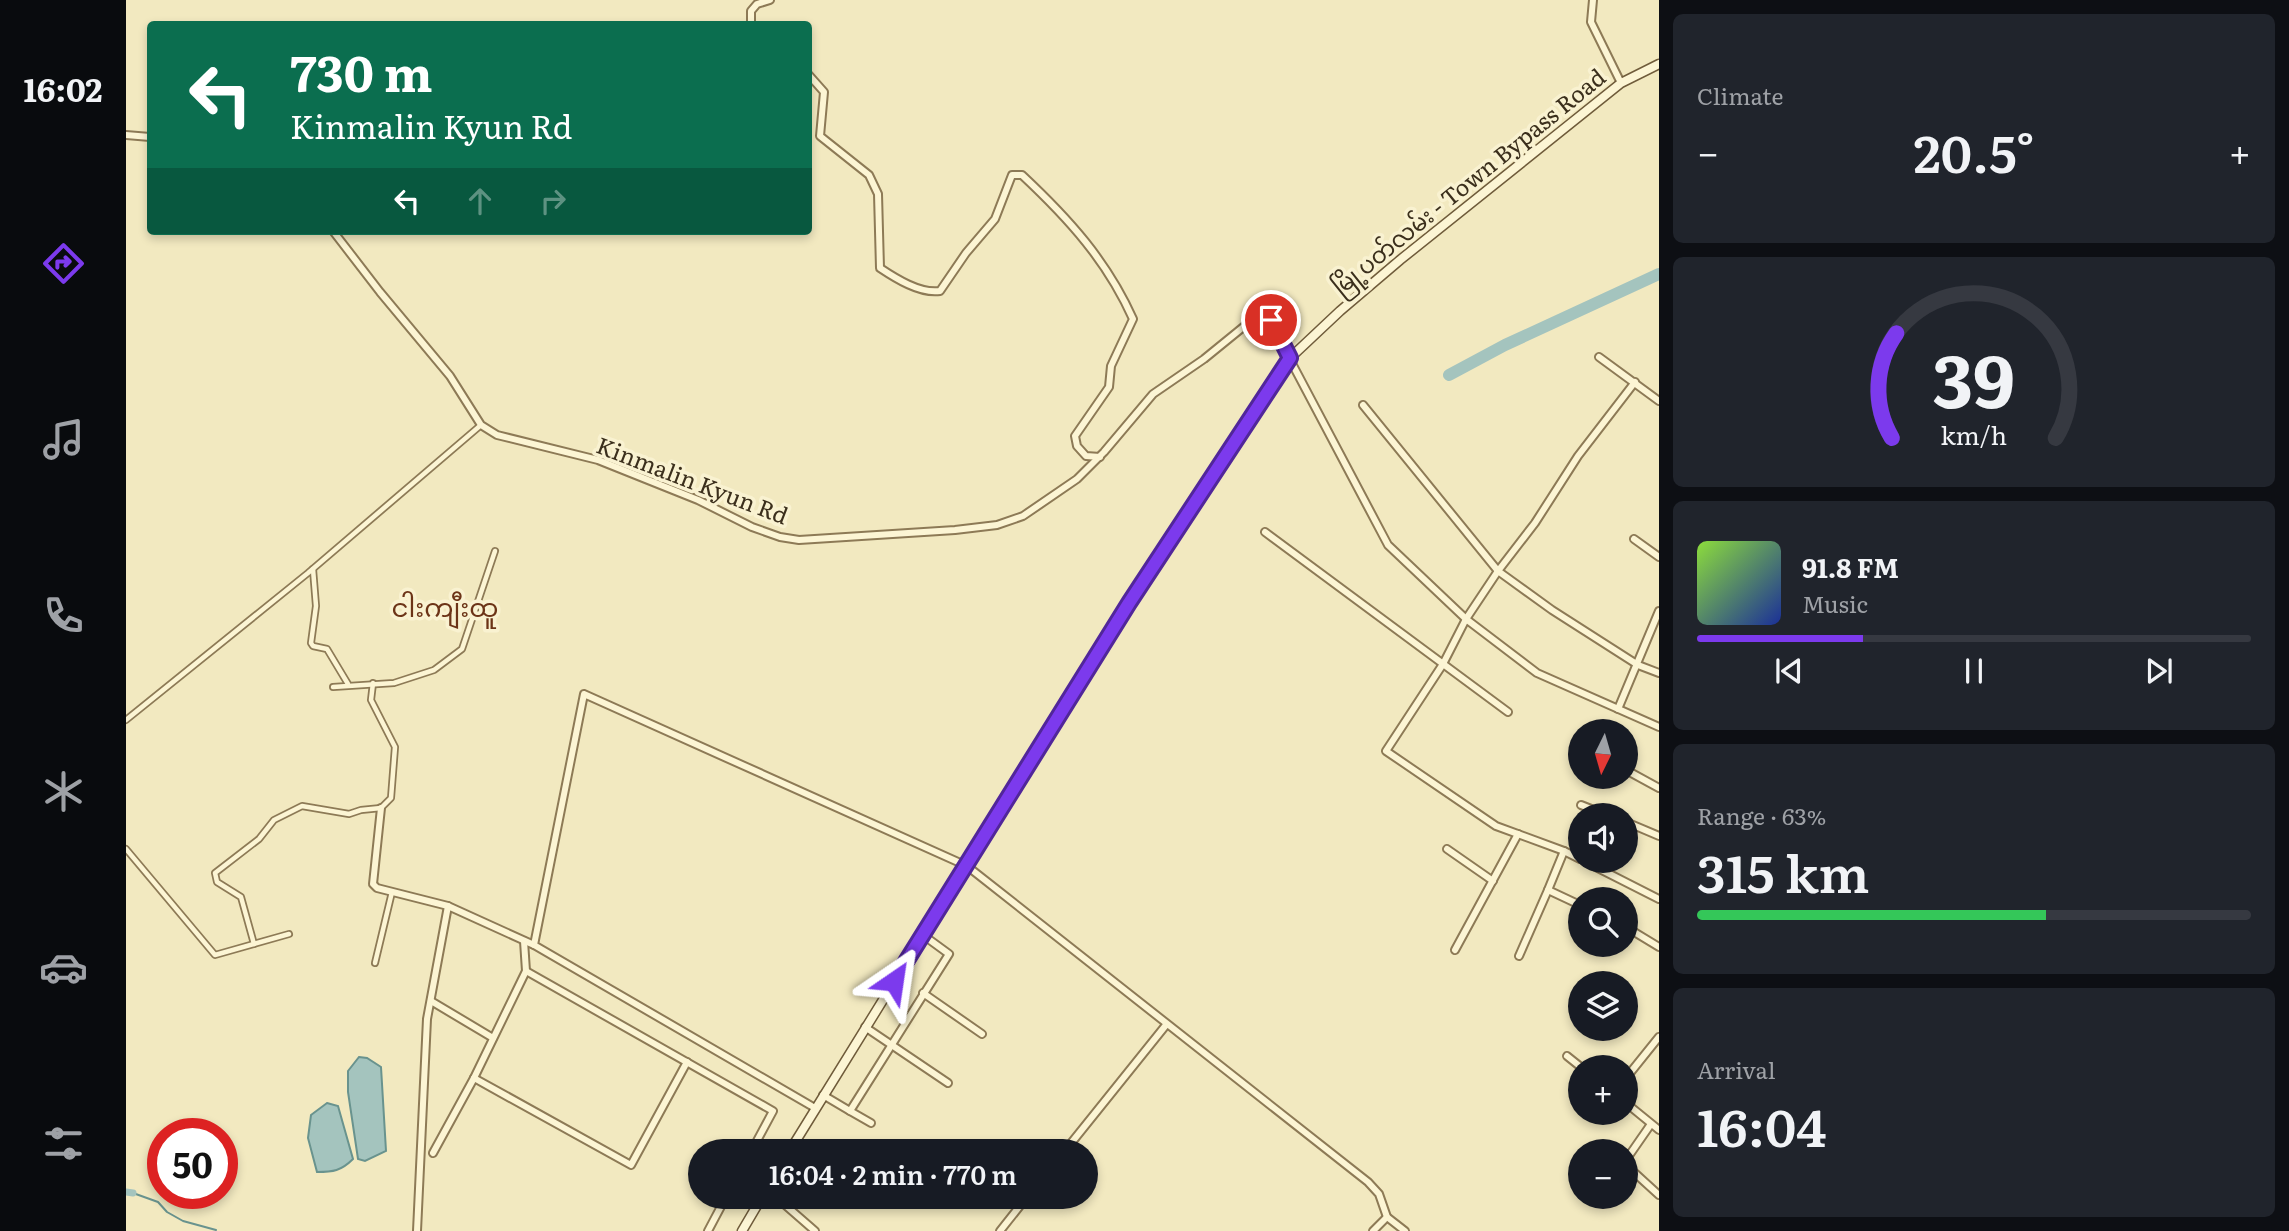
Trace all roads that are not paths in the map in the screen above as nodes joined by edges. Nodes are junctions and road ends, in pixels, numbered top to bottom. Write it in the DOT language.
graph roads {
  1 [pos="770,0"];
  2 [pos="1593,0"];
  3 [pos="751,21"];
  4 [pos="1659,64"];
  5 [pos="812,78"];
  6 [pos="1621,83"];
  7 [pos="126,135"];
  8 [pos="147,137"];
  9 [pos="336,235"];
  10 [pos="1600,356"];
  11 [pos="1290,358"];
  12 [pos="1634,382"];
  13 [pos="1659,401"];
  14 [pos="1363,405"];
  15 [pos="481,425"];
  16 [pos="1100,457"];
  17 [pos="1265,532"];
  18 [pos="1634,539"];
  19 [pos="495,551"];
  20 [pos="1659,557"];
  21 [pos="313,569"];
  22 [pos="1498,571"];
  23 [pos="1658,615"];
  24 [pos="1466,619"];
  25 [pos="1443,664"];
  26 [pos="1637,665"];
  27 [pos="1659,673"];
  28 [pos="373,683"];
  29 [pos="348,684"];
  30 [pos="333,687"];
  31 [pos="1618,709"];
  32 [pos="1507,712"];
  33 [pos="126,720"];
  34 [pos="1659,727"];
  35 [pos="1638,777"];
  36 [pos="1659,788"];
  37 [pos="381,808"];
  38 [pos="1638,827"];
  39 [pos="1518,834"];
  40 [pos="1659,836"];
  41 [pos="126,849"];
  42 [pos="1447,849"];
  43 [pos="1564,850"];
  44 [pos="1568,852"];
  45 [pos="967,866"];
  46 [pos="1608,873"];
  47 [pos="1493,881"];
  48 [pos="1548,890"];
  49 [pos="392,892"];
  50 [pos="1568,899"];
  51 [pos="1659,899"];
  52 [pos="448,906"];
  53 [pos="289,934"];
  54 [pos="1638,934"];
  55 [pos="923,935"];
  56 [pos="524,941"];
  57 [pos="254,944"];
  58 [pos="534,945"];
  59 [pos="1659,947"];
  60 [pos="1455,950"];
  61 [pos="1518,956"];
  62 [pos="375,963"];
  63 [pos="526,971"];
  64 [pos="923,993"];
  65 [pos="431,1001"];
  66 [pos="1166,1025"];
  67 [pos="865,1027"];
  68 [pos="982,1034"];
  69 [pos="1659,1037"];
  70 [pos="493,1038"];
  71 [pos="892,1045"];
  72 [pos="687,1062"];
  73 [pos="1638,1063"];
  74 [pos="474,1078"];
  75 [pos="948,1083"];
  76 [pos="823,1095"];
  77 [pos="815,1108"];
  78 [pos="850,1111"];
  79 [pos="1638,1113"];
  80 [pos="872,1123"];
  81 [pos="1651,1124"];
  82 [pos="1659,1130"];
  83 [pos="758,1139"];
  84 [pos="797,1139"];
  85 [pos="1074,1139"];
  86 [pos="1638,1143"];
  87 [pos="433,1153"];
  88 [pos="1638,1177"];
  89 [pos="1659,1195"];
  90 [pos="720,1209"];
  91 [pos="755,1209"];
  92 [pos="790,1209"];
  93 [pos="1017,1209"];
  94 [pos="1387,1217"];
  95 [pos="416,1231"];
  96 [pos="708,1231"];
  97 [pos="742,1231"];
  98 [pos="815,1231"];
  99 [pos="1000,1231"];
  100 [pos="1373,1231"];
  101 [pos="1405,1231"];
  1 -- 3 [label="street"];
  2 -- 6 [label="street"];
  4 -- 6 [label="main road, မြို့ပတ်လမ်း - Town Bypass Road"];
  5 -- 16 [label="street"];
  6 -- 11 [label="main road, မြို့ပတ်လမ်း - Town Bypass Road"];
  7 -- 8 [label="street"];
  9 -- 15 [label="street"];
  10 -- 12 [label="street"];
  11 -- 16 [label="street, Kinmalin Kyun Rd"];
  11 -- 24 [label="street"];
  11 -- 45 [label="main road, မြို့ပတ်လမ်း - Town Bypass Road"];
  12 -- 13 [label="street"];
  12 -- 22 [label="street"];
  14 -- 22 [label="street"];
  15 -- 16 [label="street, Kinmalin Kyun Rd"];
  15 -- 21 [label="street"];
  17 -- 25 [label="street"];
  18 -- 20 [label="street"];
  19 -- 28 [label="street"];
  21 -- 29 [label="street"];
  21 -- 33 [label="street"];
  22 -- 24 [label="street"];
  22 -- 26 [label="street"];
  23 -- 26 [label="street"];
  24 -- 25 [label="street"];
  24 -- 31 [label="street"];
  25 -- 32 [label="street"];
  25 -- 39 [label="street"];
  26 -- 27 [label="street"];
  26 -- 31 [label="street"];
  28 -- 29 [label="street"];
  28 -- 37 [label="street"];
  29 -- 30 [label="street"];
  31 -- 34 [label="street"];
  35 -- 36 [label="street"];
  37 -- 49 [label="street"];
  37 -- 57 [label="street"];
  38 -- 40 [label="street"];
  39 -- 43 [label="street"];
  39 -- 47 [label="street"];
  41 -- 57 [label="street"];
  42 -- 47 [label="street"];
  43 -- 44 [label="street"];
  43 -- 48 [label="street"];
  45 -- 55 [label="main road, မြို့ပတ်လမ်း - Town Bypass Road"];
  45 -- 58 [label="street"];
  45 -- 66 [label="street"];
  46 -- 51 [label="street"];
  47 -- 60 [label="street"];
  48 -- 50 [label="street"];
  48 -- 61 [label="street"];
  49 -- 52 [label="street"];
  49 -- 62 [label="street"];
  52 -- 56 [label="street"];
  52 -- 65 [label="street"];
  53 -- 57 [label="street"];
  54 -- 59 [label="street"];
  55 -- 64 [label="street"];
  55 -- 67 [label="main road, မြို့ပတ်လမ်း - Town Bypass Road"];
  56 -- 58 [label="street"];
  56 -- 63 [label="street"];
  58 -- 77 [label="street"];
  63 -- 70 [label="street"];
  63 -- 72 [label="street"];
  64 -- 68 [label="street"];
  64 -- 71 [label="street"];
  65 -- 70 [label="street"];
  65 -- 95 [label="street"];
  66 -- 85 [label="street"];
  66 -- 94 [label="street"];
  67 -- 71 [label="street"];
  67 -- 76 [label="main road, မြို့ပတ်လမ်း - Town Bypass Road"];
  69 -- 73 [label="street"];
  70 -- 74 [label="street"];
  71 -- 75 [label="street"];
  71 -- 78 [label="street"];
  72 -- 74 [label="street"];
  72 -- 83 [label="street"];
  74 -- 87 [label="street"];
  76 -- 77 [label="main road, မြို့ပတ်လမ်း - Town Bypass Road"];
  76 -- 78 [label="street"];
  77 -- 84 [label="main road, မြို့ပတ်လမ်း - Town Bypass Road"];
  78 -- 80 [label="street"];
  79 -- 81 [label="street"];
  81 -- 82 [label="street"];
  81 -- 86 [label="street"];
  88 -- 89 [label="street"];
  90 -- 96 [label="street"];
  91 -- 97 [label="main road"];
  92 -- 98 [label="street"];
  93 -- 99 [label="street"];
  94 -- 100 [label="street"];
  94 -- 101 [label="street"];
}
